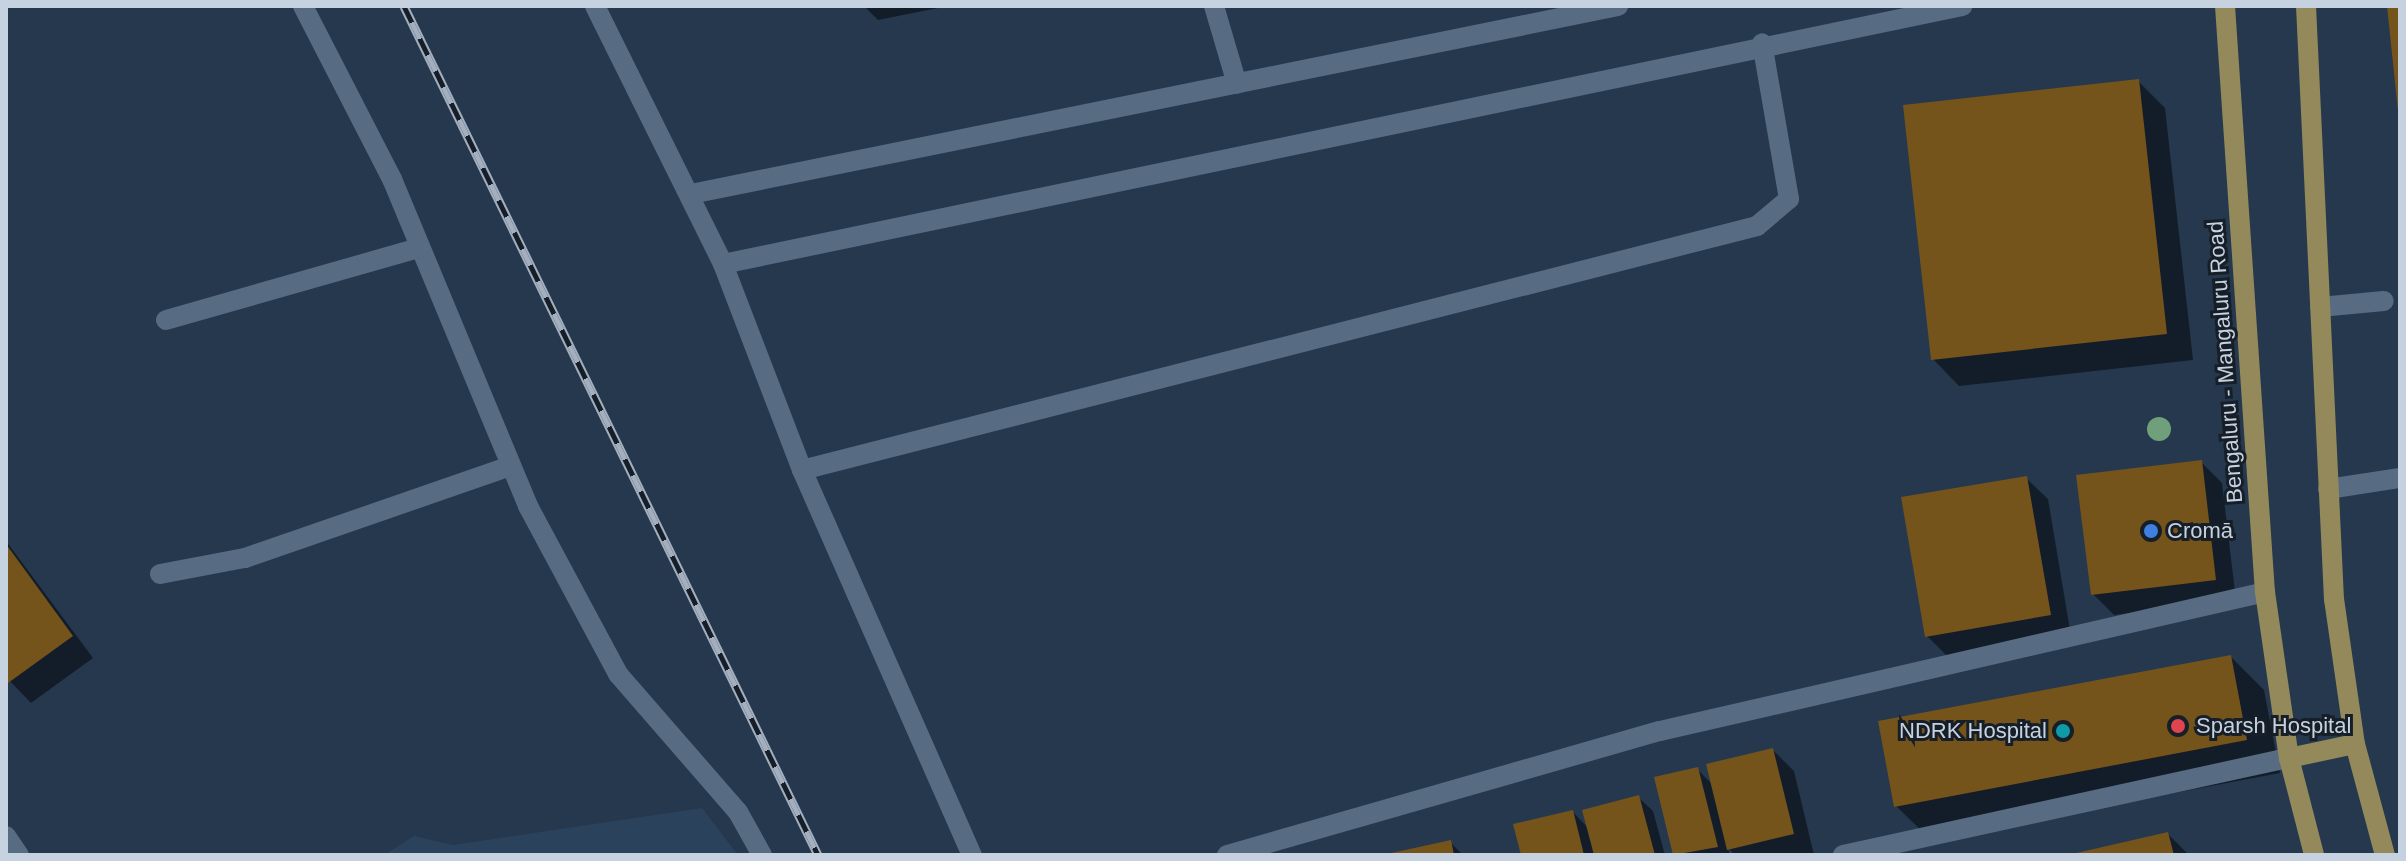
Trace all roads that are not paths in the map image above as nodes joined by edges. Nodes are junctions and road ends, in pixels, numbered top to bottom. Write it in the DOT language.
graph roads {
  1 [pos="303,6"];
  2 [pos="595,6"];
  3 [pos="1214,6"];
  4 [pos="1618,6"];
  5 [pos="1962,6"];
  6 [pos="2225,6"];
  7 [pos="2306,6"];
  8 [pos="1762,43"];
  9 [pos="1237,84"];
  10 [pos="691,194"];
  11 [pos="419,248"];
  12 [pos="723,264"];
  13 [pos="2384,301"];
  14 [pos="2320,307"];
  15 [pos="166,320"];
  16 [pos="510,466"];
  17 [pos="802,470"];
  18 [pos="2400,478"];
  19 [pos="2328,489"];
  20 [pos="160,574"];
  21 [pos="2265,592"];
  22 [pos="2355,744"];
  23 [pos="2289,758"];
  24 [pos="6,836"];
  25 [pos="19,855"];
  26 [pos="762,855"];
  27 [pos="972,855"];
  28 [pos="1227,855"];
  29 [pos="1843,855"];
  30 [pos="2314,855"];
  31 [pos="2385,855"];
  1 -- 11 [label="street"];
  2 -- 10 [label="street"];
  3 -- 9 [label="street"];
  4 -- 9 [label="street"];
  5 -- 8 [label="street"];
  6 -- 21 [label="main road, Bengaluru - Mangaluru Road"];
  7 -- 14 [label="main road"];
  8 -- 12 [label="street"];
  8 -- 17 [label="street"];
  9 -- 10 [label="street"];
  10 -- 12 [label="street"];
  11 -- 15 [label="street"];
  11 -- 16 [label="street"];
  12 -- 17 [label="street"];
  13 -- 14 [label="street"];
  14 -- 19 [label="main road"];
  16 -- 20 [label="street"];
  16 -- 26 [label="street"];
  17 -- 27 [label="street"];
  18 -- 19 [label="street"];
  19 -- 22 [label="main road"];
  21 -- 23 [label="main road, Bengaluru - Mangaluru Road"];
  21 -- 28 [label="street"];
  22 -- 23 [label="main road"];
  22 -- 31 [label="main road"];
  23 -- 29 [label="street"];
  23 -- 30 [label="main road, Bengaluru - Mangaluru Road"];
  24 -- 25 [label="street"];
}
